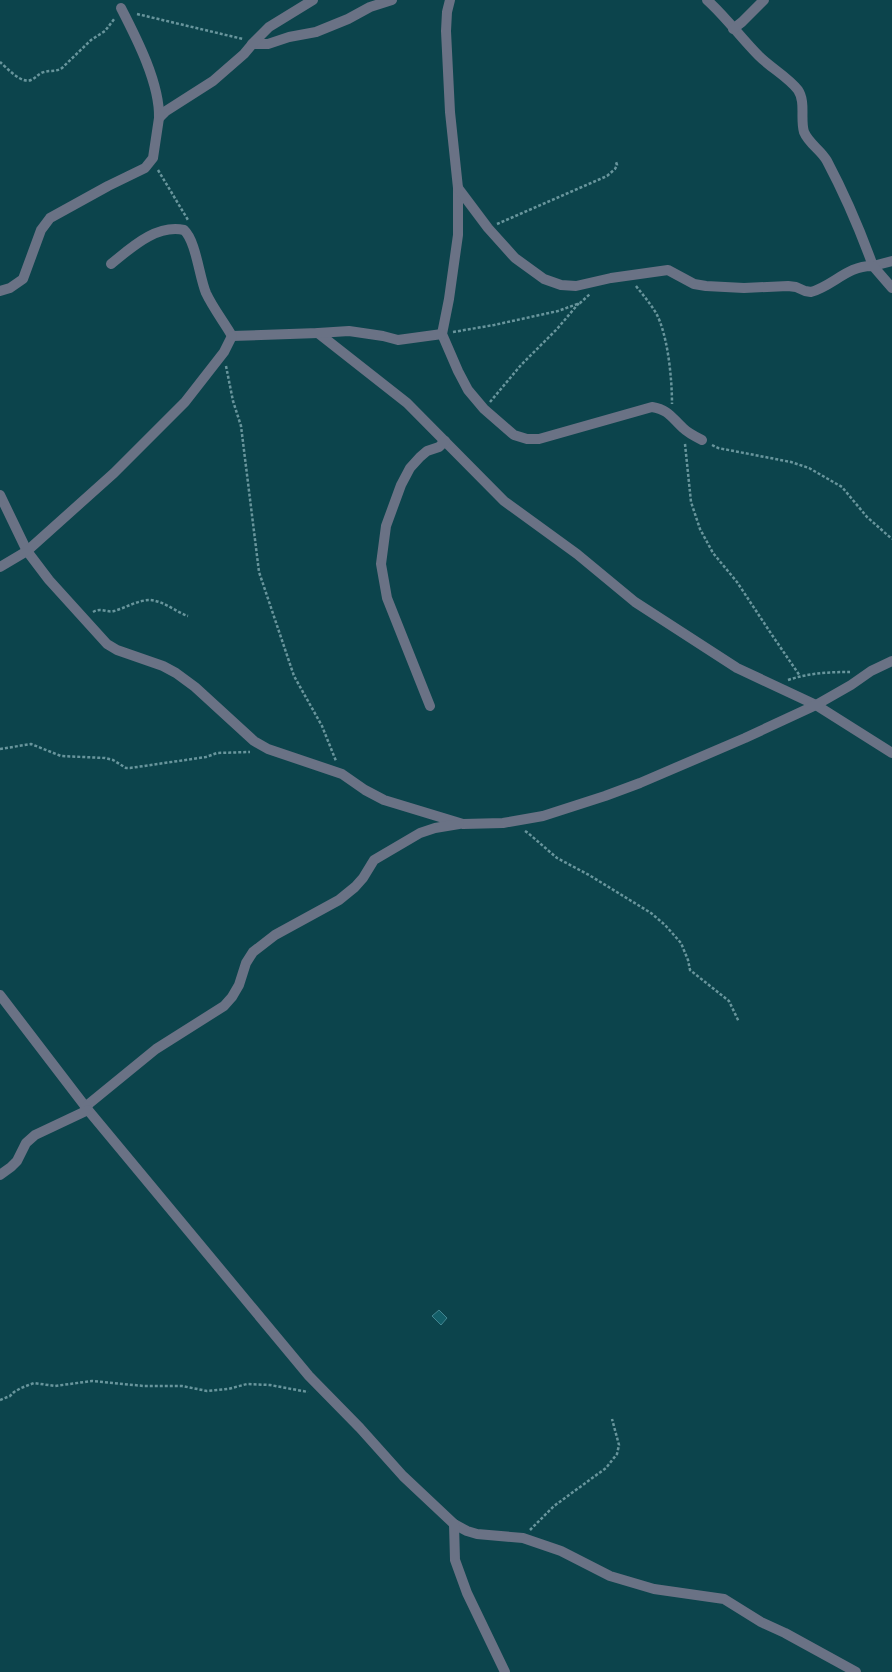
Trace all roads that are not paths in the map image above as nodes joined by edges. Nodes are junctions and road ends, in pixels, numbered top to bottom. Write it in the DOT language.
graph roads {
  1 [pos="313,0"];
  2 [pos="392,0"];
  3 [pos="450,0"];
  4 [pos="707,0"];
  5 [pos="764,0"];
  6 [pos="121,8"];
  7 [pos="733,29"];
  8 [pos="253,43"];
  9 [pos="159,118"];
  10 [pos="458,188"];
  11 [pos="892,261"];
  12 [pos="111,264"];
  13 [pos="873,266"];
  14 [pos="892,288"];
  15 [pos="0,291"];
  16 [pos="318,333"];
  17 [pos="442,334"];
  18 [pos="232,336"];
  19 [pos="702,440"];
  20 [pos="445,441"];
  21 [pos="0,495"];
  22 [pos="27,551"];
  23 [pos="0,567"];
  24 [pos="892,660"];
  25 [pos="816,705"];
  26 [pos="430,706"];
  27 [pos="892,753"];
  28 [pos="463,824"];
  29 [pos="0,995"];
  30 [pos="87,1108"];
  31 [pos="0,1175"];
  32 [pos="454,1524"];
  33 [pos="505,1672"];
  34 [pos="856,1672"];
  1 -- 8 [label="street"];
  2 -- 8 [label="street"];
  3 -- 10 [label="street"];
  4 -- 7 [label="street"];
  5 -- 7 [label="street"];
  6 -- 9 [label="street"];
  7 -- 13 [label="street"];
  8 -- 9 [label="street"];
  9 -- 15 [label="street"];
  10 -- 13 [label="street"];
  10 -- 17 [label="street"];
  11 -- 13 [label="street"];
  12 -- 18 [label="street"];
  13 -- 14 [label="street"];
  16 -- 17 [label="street"];
  16 -- 18 [label="street"];
  16 -- 20 [label="street"];
  17 -- 19 [label="street"];
  18 -- 22 [label="street"];
  20 -- 25 [label="street"];
  20 -- 26 [label="street"];
  21 -- 22 [label="street"];
  22 -- 23 [label="street"];
  22 -- 28 [label="street"];
  24 -- 25 [label="street"];
  25 -- 27 [label="street"];
  25 -- 28 [label="street"];
  28 -- 30 [label="street"];
  29 -- 30 [label="street"];
  30 -- 31 [label="street"];
  30 -- 32 [label="street"];
  32 -- 33 [label="street"];
  32 -- 34 [label="street"];
}
